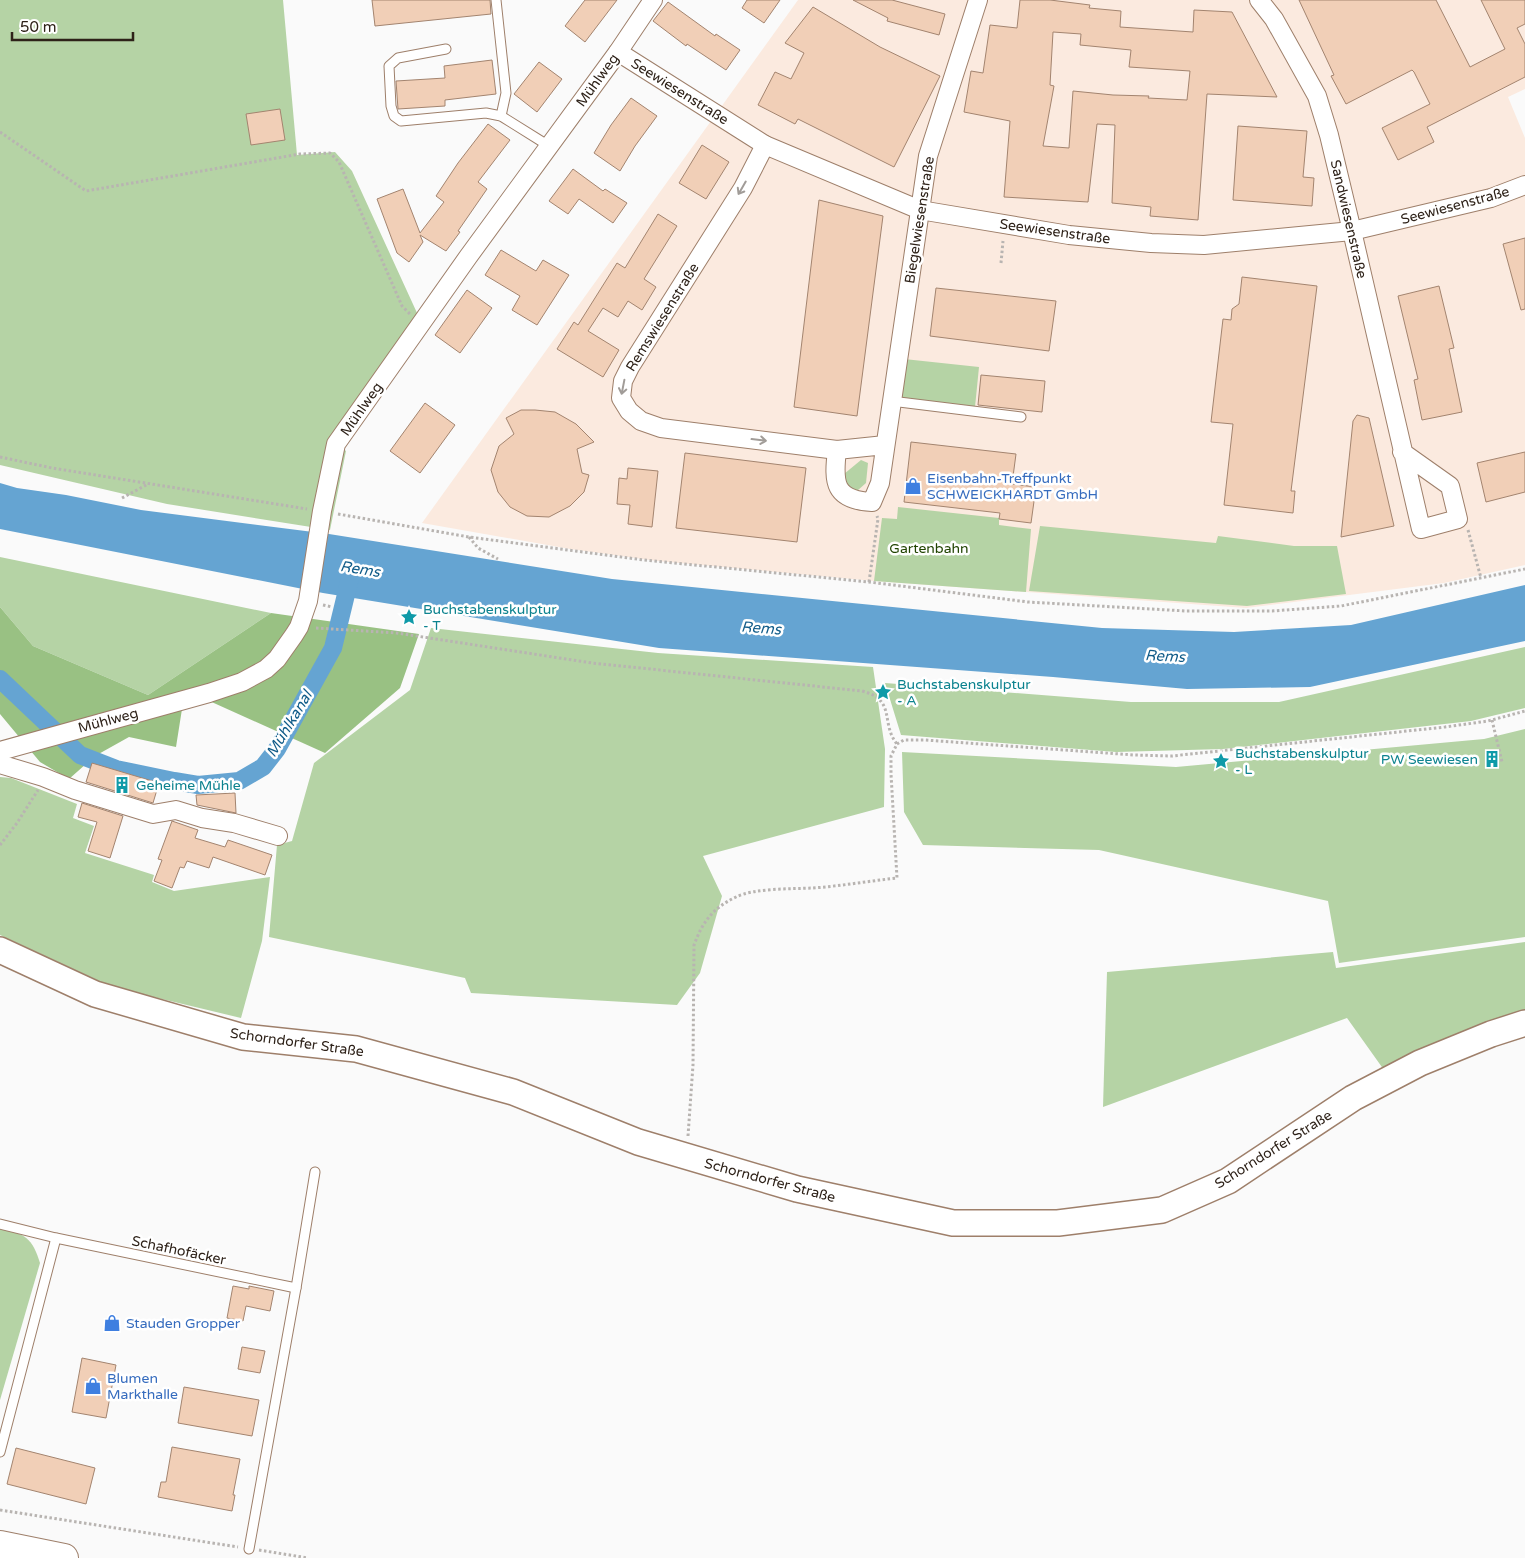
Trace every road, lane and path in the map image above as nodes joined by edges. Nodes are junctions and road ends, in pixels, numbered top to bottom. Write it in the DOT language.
graph roads {
  1 [pos="496,0"];
  2 [pos="653,0"];
  3 [pos="978,0"];
  4 [pos="1259,0"];
  5 [pos="446,49"];
  6 [pos="618,52"];
  7 [pos="501,116"];
  8 [pos="0,132"];
  9 [pos="765,145"];
  10 [pos="549,146"];
  11 [pos="1525,185"];
  12 [pos="920,210"];
  13 [pos="1004,224"];
  14 [pos="1352,231"];
  15 [pos="1001,262"];
  16 [pos="421,324"];
  17 [pos="891,401"];
  18 [pos="1021,417"];
  19 [pos="885,445"];
  20 [pos="837,450"];
  21 [pos="1402,452"];
  22 [pos="0,457"];
  23 [pos="148,484"];
  24 [pos="122,498"];
  25 [pos="872,502"];
  26 [pos="321,520"];
  27 [pos="1458,520"];
  28 [pos="469,537"];
  29 [pos="498,559"];
  30 [pos="1525,568"];
  31 [pos="1481,578"];
  32 [pos="869,582"];
  33 [pos="308,628"];
  34 [pos="1525,711"];
  35 [pos="1492,720"];
  36 [pos="897,744"];
  37 [pos="0,751"];
  38 [pos="1502,762"];
  39 [pos="0,764"];
  40 [pos="43,777"];
  41 [pos="278,836"];
  42 [pos="0,846"];
  43 [pos="0,950"];
  44 [pos="1525,1023"];
  45 [pos="686,1157"];
  46 [pos="315,1172"];
  47 [pos="0,1224"];
  48 [pos="56,1238"];
  49 [pos="296,1288"];
  50 [pos="0,1452"];
  51 [pos="0,1510"];
  52 [pos="0,1545"];
  53 [pos="249,1549"];
  54 [pos="64,1558"];
  55 [pos="308,1558"];
  1 -- 7 [label="lane"];
  2 -- 6 [label="street, Mühlweg"];
  3 -- 12 [label="street, Biegelwiesenstraße"];
  4 -- 14 [label="street, Sandwiesenstraße"];
  5 -- 7 [label="lane"];
  6 -- 9 [label="street, Seewiesenstraße"];
  6 -- 10 [label="street, Mühlweg"];
  7 -- 10 [label="lane"];
  8 -- 16 [label="path"];
  9 -- 12 [label="street, Seewiesenstraße"];
  9 -- 20 [label="street, Remswiesenstraße, one-way"];
  10 -- 16 [label="street, Mühlweg"];
  11 -- 14 [label="street, Seewiesenstraße"];
  12 -- 13 [label="street, Seewiesenstraße"];
  12 -- 17 [label="street, Biegelwiesenstraße"];
  13 -- 14 [label="street, Seewiesenstraße"];
  13 -- 15 [label="path"];
  14 -- 21 [label="street, Sandwiesenstraße"];
  16 -- 26 [label="street, Mühlweg"];
  17 -- 18 [label="lane"];
  17 -- 19 [label="street, Biegelwiesenstraße"];
  19 -- 20 [label="street"];
  19 -- 25 [label="street, Biegelwiesenstraße"];
  20 -- 25 [label="street"];
  21 -- 27 [label="street"];
  21 -- 27 [label="street, Sandwiesenstraße"];
  22 -- 23 [label="path"];
  23 -- 24 [label="path"];
  23 -- 26 [label="path"];
  25 -- 32 [label="path"];
  26 -- 28 [label="path"];
  26 -- 37 [label="street, Mühlweg"];
  27 -- 31 [label="path"];
  28 -- 29 [label="path"];
  28 -- 32 [label="path"];
  30 -- 31 [label="path"];
  31 -- 32 [label="path"];
  33 -- 36 [label="path"];
  34 -- 35 [label="path"];
  35 -- 36 [label="path"];
  35 -- 38 [label="path"];
  36 -- 45 [label="path"];
  39 -- 40 [label="street"];
  40 -- 41 [label="street"];
  40 -- 42 [label="path"];
  43 -- 45 [label="main road, Schorndorfer Straße"];
  44 -- 45 [label="main road, Schorndorfer Straße"];
  46 -- 49 [label="lane"];
  47 -- 48 [label="lane, Schafhofäcker"];
  48 -- 49 [label="lane, Schafhofäcker"];
  48 -- 50 [label="lane"];
  49 -- 53 [label="lane"];
  51 -- 53 [label="path"];
  52 -- 54 [label="highway"];
  53 -- 55 [label="path"];
}
